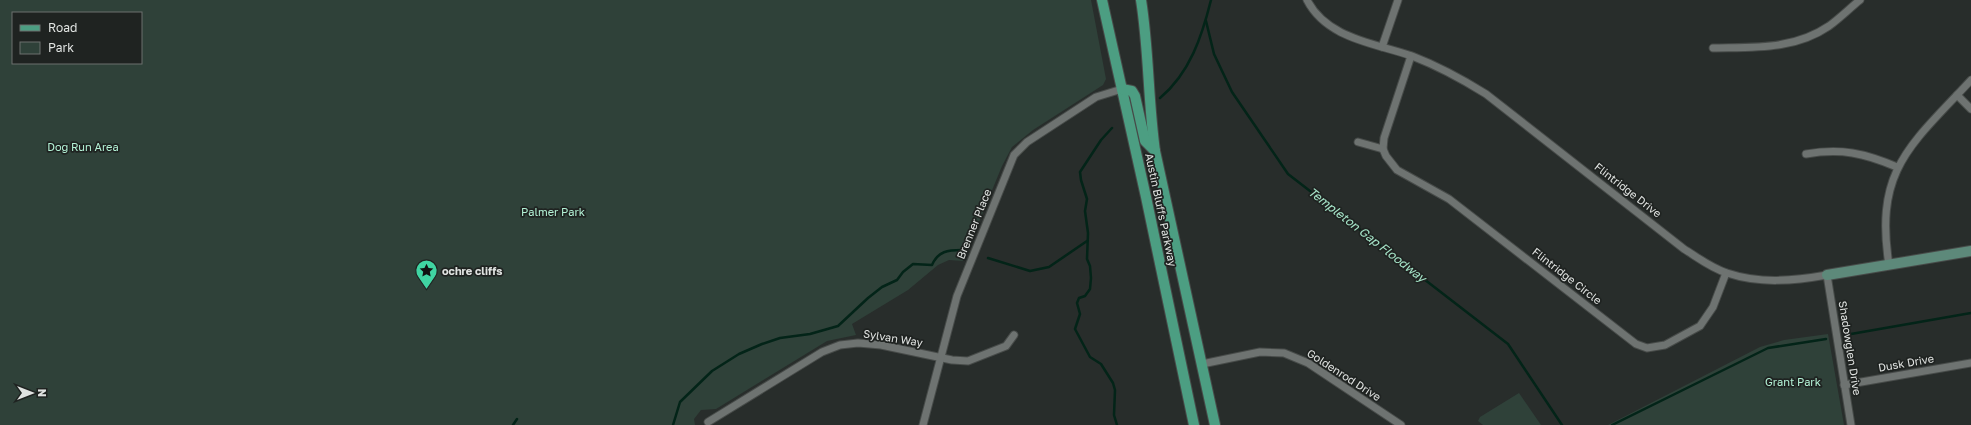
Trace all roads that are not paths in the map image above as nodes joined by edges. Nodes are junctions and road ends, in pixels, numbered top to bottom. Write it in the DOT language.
graph roads {
  1 [pos="1102,0"];
  2 [pos="1141,0"];
  3 [pos="1307,0"];
  4 [pos="1398,0"];
  5 [pos="1860,0"];
  6 [pos="1382,47"];
  7 [pos="1713,48"];
  8 [pos="1411,56"];
  9 [pos="1971,80"];
  10 [pos="1122,89"];
  11 [pos="1957,95"];
  12 [pos="1971,109"];
  13 [pos="1358,142"];
  14 [pos="1383,149"];
  15 [pos="1155,151"];
  16 [pos="1806,154"];
  17 [pos="1897,167"];
  18 [pos="1971,251"];
  19 [pos="1888,265"];
  20 [pos="1726,273"];
  21 [pos="1827,275"];
  22 [pos="1014,335"];
  23 [pos="940,357"];
  24 [pos="1971,363"];
  25 [pos="1202,364"];
  26 [pos="1844,385"];
  27 [pos="708,422"];
  28 [pos="923,425"];
  29 [pos="1194,425"];
  30 [pos="1215,425"];
  31 [pos="1401,425"];
  32 [pos="1851,425"];
  1 -- 10 [label="main road, Austin Bluffs Parkway"];
  2 -- 15 [label="main road, Austin Bluffs Parkway"];
  3 -- 6 [label="street, Flintridge Drive"];
  4 -- 6 [label="street"];
  5 -- 7 [label="street"];
  6 -- 8 [label="street, Flintridge Drive"];
  8 -- 14 [label="street"];
  8 -- 20 [label="street, Flintridge Drive"];
  9 -- 11 [label="street"];
  10 -- 15 [label="main road"];
  10 -- 23 [label="street, Brenner Place"];
  10 -- 29 [label="main road, Austin Bluffs Parkway"];
  11 -- 12 [label="street"];
  11 -- 17 [label="street"];
  13 -- 14 [label="street"];
  14 -- 20 [label="street, Flintridge Circle"];
  15 -- 25 [label="main road, Austin Bluffs Parkway"];
  16 -- 17 [label="street"];
  17 -- 19 [label="street"];
  18 -- 19 [label="street, Flintridge Drive"];
  19 -- 21 [label="street, Flintridge Drive"];
  20 -- 21 [label="street, Flintridge Drive"];
  21 -- 26 [label="street, Shadowglen Drive"];
  22 -- 23 [label="street, Sylvan Way"];
  23 -- 27 [label="street, Sylvan Way"];
  23 -- 28 [label="street, Brenner Place"];
  24 -- 26 [label="street, Dusk Drive"];
  25 -- 30 [label="main road, Austin Bluffs Parkway"];
  25 -- 31 [label="street, Goldenrod Drive"];
  26 -- 32 [label="street, Shadowglen Drive"];
}
